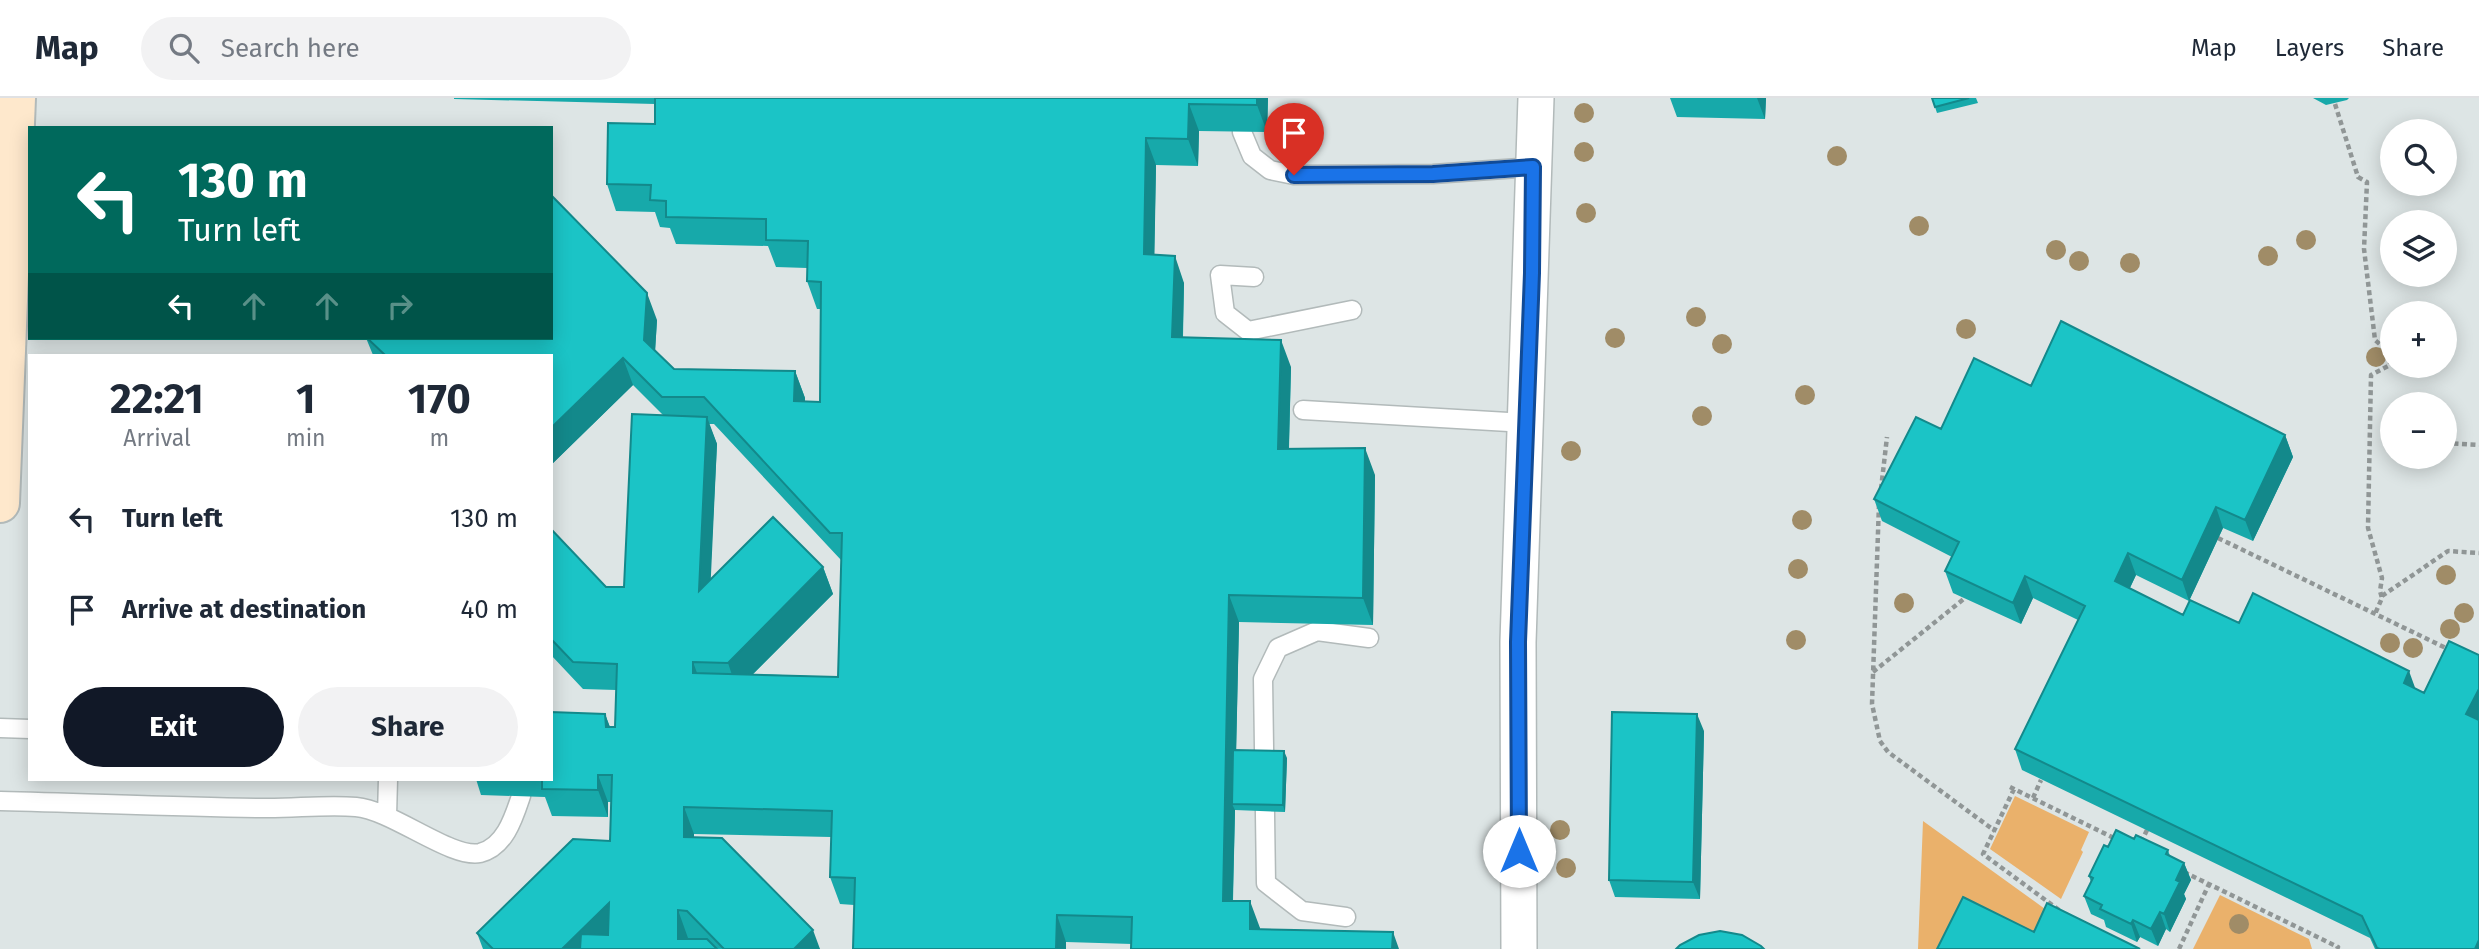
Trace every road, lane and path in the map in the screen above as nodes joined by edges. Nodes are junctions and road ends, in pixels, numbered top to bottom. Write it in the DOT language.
graph roads {
  1 [pos="16,98"];
  2 [pos="1536,98"];
  3 [pos="2335,104"];
  4 [pos="1242,132"];
  5 [pos="1533,167"];
  6 [pos="1255,276"];
  7 [pos="1352,310"];
  8 [pos="1303,410"];
  9 [pos="1526,423"];
  10 [pos="1887,438"];
  11 [pos="2457,444"];
  12 [pos="2479,445"];
  13 [pos="0,503"];
  14 [pos="2218,538"];
  15 [pos="2479,552"];
  16 [pos="2382,596"];
  17 [pos="1965,598"];
  18 [pos="2375,614"];
  19 [pos="1369,638"];
  20 [pos="2456,653"];
  21 [pos="1872,672"];
  22 [pos="0,728"];
  23 [pos="28,729"];
  24 [pos="2041,780"];
  25 [pos="388,781"];
  26 [pos="522,796"];
  27 [pos="2033,798"];
  28 [pos="0,801"];
  29 [pos="387,816"];
  30 [pos="2147,830"];
  31 [pos="1995,831"];
  32 [pos="2126,843"];
  33 [pos="2137,849"];
  34 [pos="2174,867"];
  35 [pos="2209,884"];
  36 [pos="2064,914"];
  37 [pos="1346,917"];
  38 [pos="1518,949"];
  39 [pos="2179,949"];
  40 [pos="2337,949"];
  1 -- 13 [label="main road"];
  2 -- 5 [label="street"];
  3 -- 16 [label="path"];
  4 -- 5 [label="lane"];
  5 -- 9 [label="street"];
  6 -- 7 [label="lane"];
  8 -- 9 [label="lane"];
  9 -- 38 [label="street"];
  10 -- 21 [label="path"];
  11 -- 12 [label="path"];
  14 -- 18 [label="path"];
  15 -- 16 [label="path"];
  16 -- 18 [label="path"];
  17 -- 21 [label="path"];
  18 -- 20 [label="path"];
  19 -- 37 [label="lane"];
  21 -- 31 [label="path"];
  22 -- 23 [label="lane"];
  24 -- 27 [label="path"];
  25 -- 29 [label="lane"];
  26 -- 29 [label="lane"];
  27 -- 31 [label="path"];
  27 -- 32 [label="path"];
  28 -- 29 [label="lane"];
  30 -- 33 [label="path"];
  31 -- 36 [label="path"];
  34 -- 35 [label="path"];
  35 -- 39 [label="path"];
  35 -- 40 [label="path"];
}
